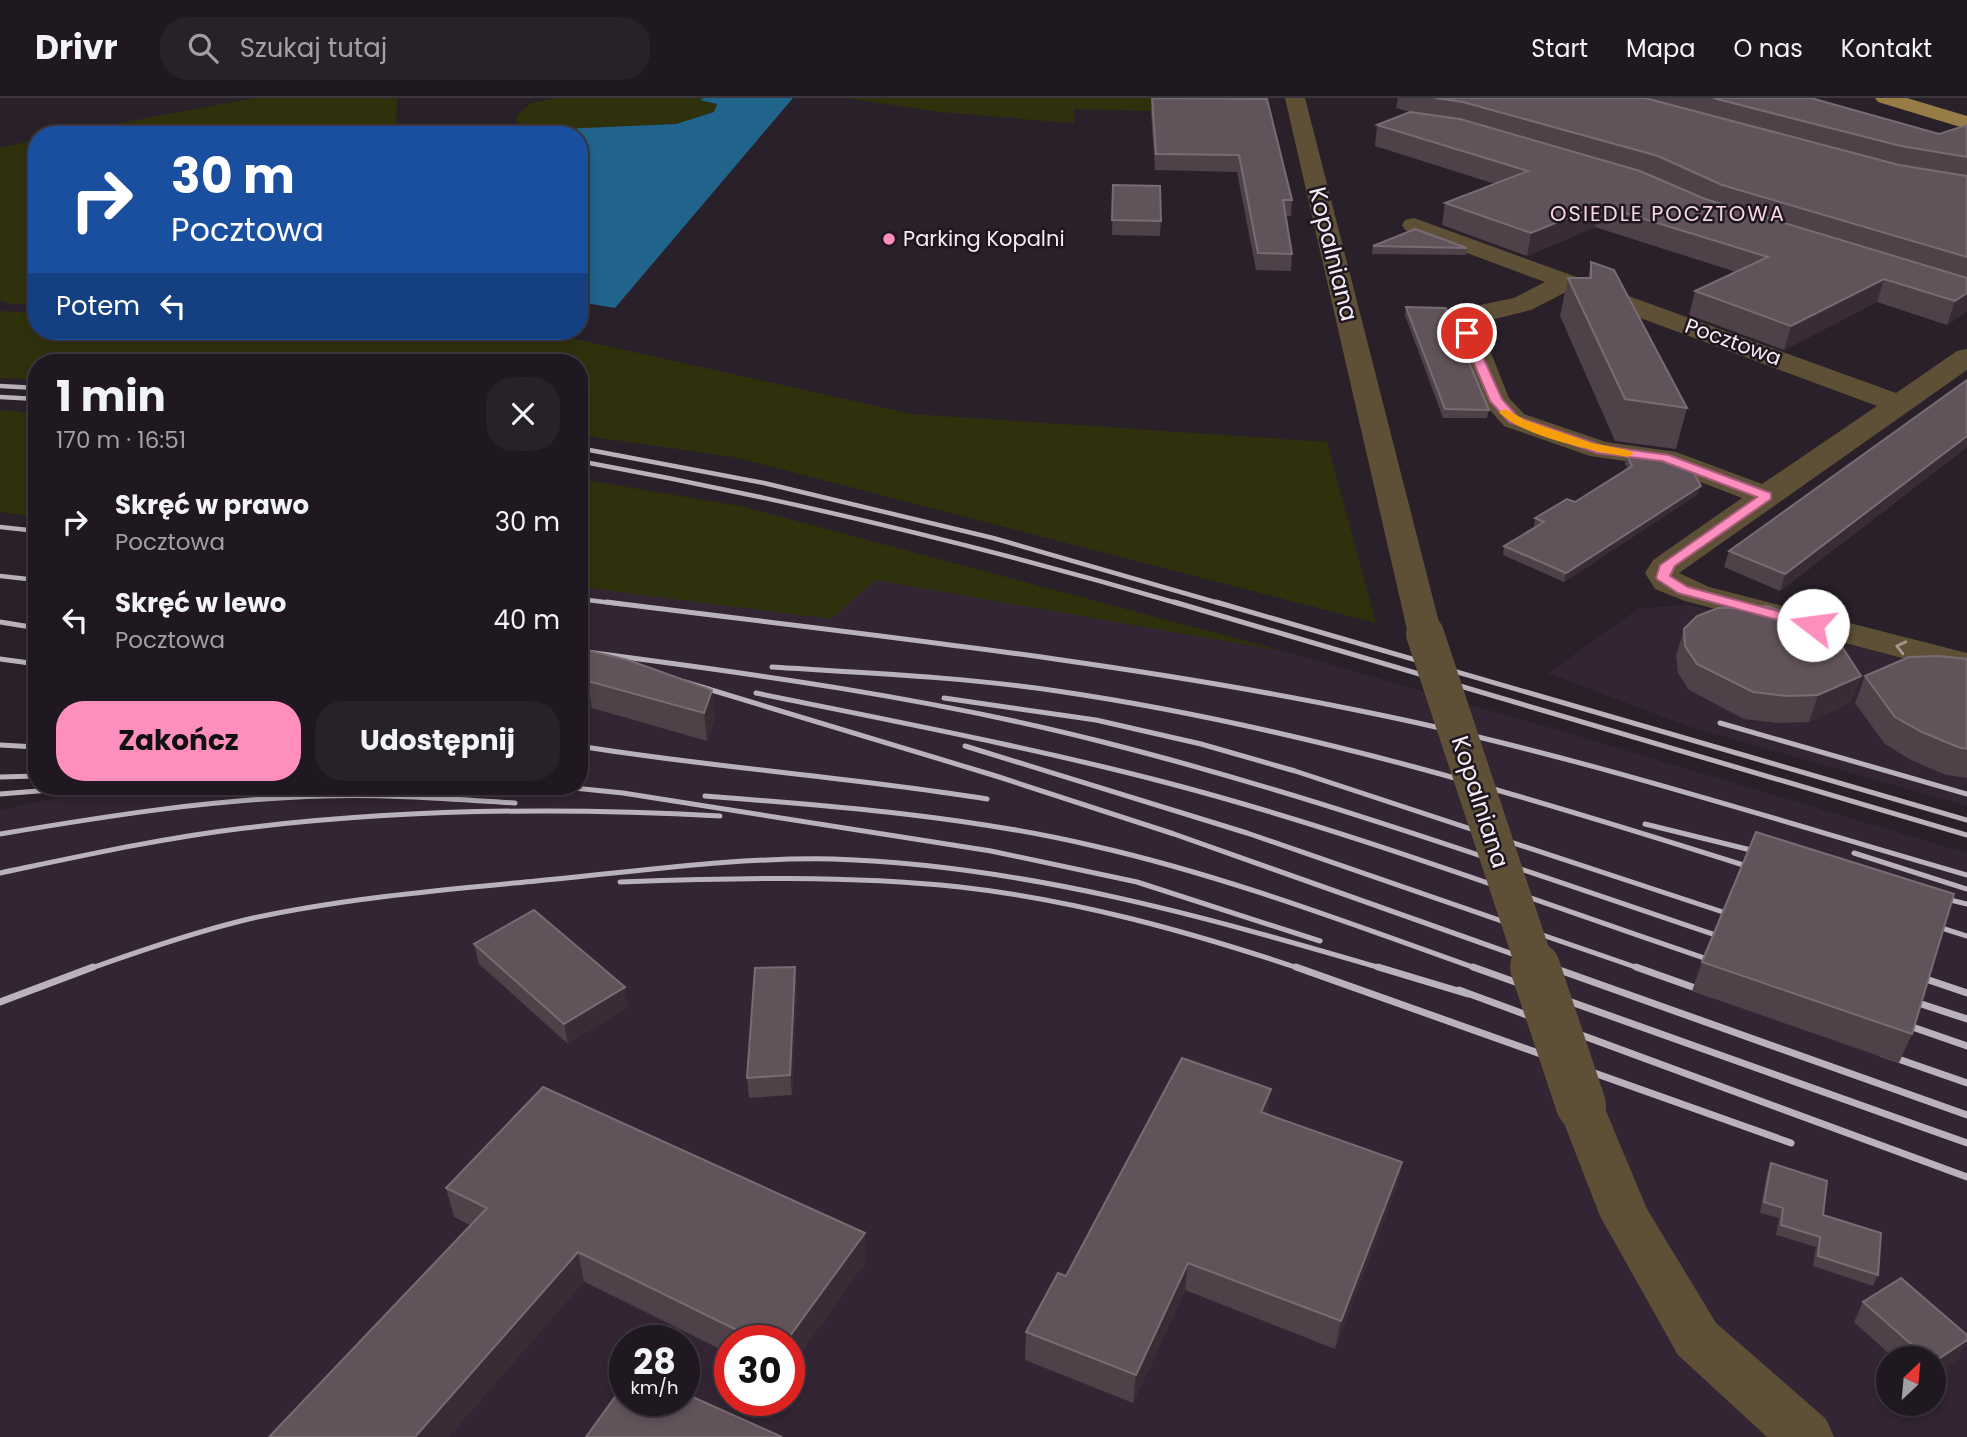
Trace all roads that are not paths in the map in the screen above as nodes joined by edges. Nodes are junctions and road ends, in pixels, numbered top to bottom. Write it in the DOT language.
graph roads {
  1 [pos="1296,98"];
  2 [pos="1885,98"];
  3 [pos="1967,123"];
  4 [pos="1414,225"];
  5 [pos="1567,281"];
  6 [pos="1967,356"];
  7 [pos="1899,404"];
  8 [pos="1766,496"];
  9 [pos="1967,664"];
  10 [pos="1806,1437"];
  1 -- 10 [label="street, Kopalniana, bridge"];
  2 -- 3 [label="main road"];
  4 -- 5 [label="street, Pocztowa"];
  5 -- 7 [label="street, Pocztowa"];
  5 -- 8 [label="street"];
  6 -- 7 [label="street"];
  7 -- 8 [label="street"];
  9 -- 8 [label="street, one-way"];
}
